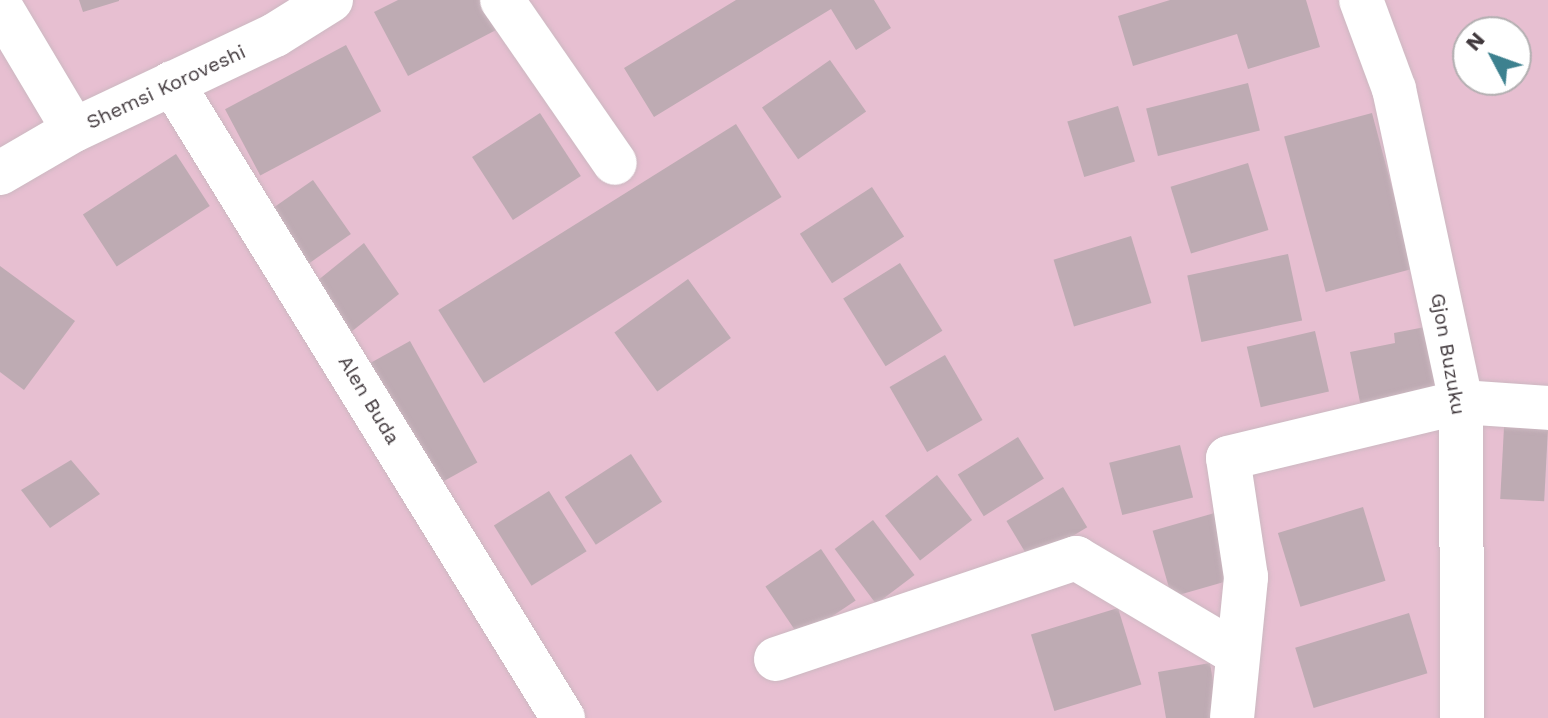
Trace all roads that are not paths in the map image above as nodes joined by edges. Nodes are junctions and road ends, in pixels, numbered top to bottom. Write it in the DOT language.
graph roads {
  1 [pos="331,0"];
  2 [pos="502,0"];
  3 [pos="1361,0"];
  4 [pos="0,6"];
  5 [pos="172,83"];
  6 [pos="74,130"];
  7 [pos="615,163"];
  8 [pos="0,173"];
  9 [pos="1461,402"];
  10 [pos="1548,408"];
  11 [pos="1238,654"];
  12 [pos="776,659"];
  13 [pos="563,718"];
  14 [pos="1232,718"];
  15 [pos="1462,718"];
  1 -- 5 [label="street, Shemsi Koroveshi"];
  2 -- 7 [label="street"];
  3 -- 9 [label="street, Gjon Buzuku"];
  4 -- 6 [label="street"];
  5 -- 6 [label="street, Shemsi Koroveshi"];
  5 -- 13 [label="street, Alen Buda"];
  6 -- 8 [label="street, Shemsi Koroveshi"];
  9 -- 10 [label="street"];
  9 -- 11 [label="street"];
  9 -- 15 [label="street, Gjon Buzuku"];
  11 -- 12 [label="street"];
  11 -- 14 [label="street"];
}
